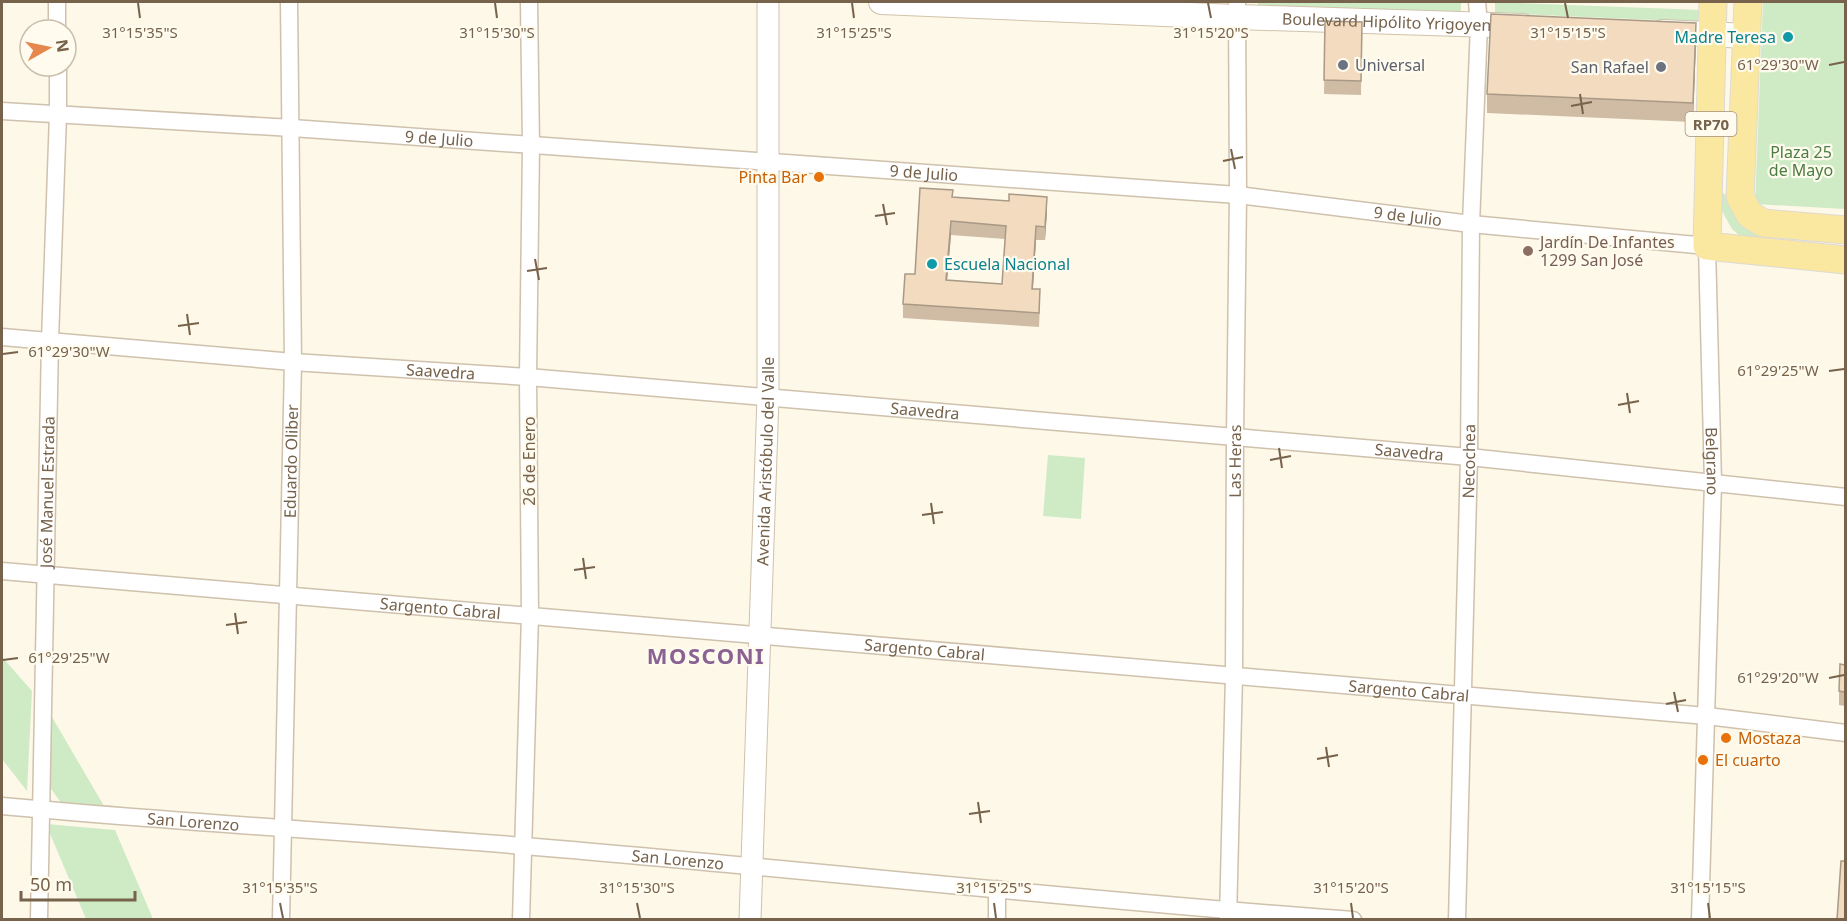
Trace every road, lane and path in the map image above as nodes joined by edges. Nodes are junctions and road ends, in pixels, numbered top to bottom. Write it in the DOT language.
graph roads {
  1 [pos="57,2"];
  2 [pos="289,2"];
  3 [pos="529,2"];
  4 [pos="768,2"];
  5 [pos="881,2"];
  6 [pos="1713,2"];
  7 [pos="1748,2"];
  8 [pos="1006,4"];
  9 [pos="1237,9"];
  10 [pos="1478,13"];
  11 [pos="57,18"];
  12 [pos="1549,27"];
  13 [pos="1643,31"];
  14 [pos="1713,34"];
  15 [pos="1746,36"];
  16 [pos="58,78"];
  17 [pos="2,111"];
  18 [pos="58,114"];
  19 [pos="292,128"];
  20 [pos="531,146"];
  21 [pos="770,162"];
  22 [pos="1238,195"];
  23 [pos="1471,224"];
  24 [pos="1845,230"];
  25 [pos="1707,246"];
  26 [pos="1845,260"];
  27 [pos="2,337"];
  28 [pos="50,341"];
  29 [pos="293,362"];
  30 [pos="528,377"];
  31 [pos="768,397"];
  32 [pos="1234,437"];
  33 [pos="1468,457"];
  34 [pos="1713,483"];
  35 [pos="1845,497"];
  36 [pos="2,571"];
  37 [pos="46,573"];
  38 [pos="288,594"];
  39 [pos="530,615"];
  40 [pos="760,634"];
  41 [pos="1234,675"];
  42 [pos="1462,694"];
  43 [pos="1707,716"];
  44 [pos="1845,733"];
  45 [pos="2,806"];
  46 [pos="42,810"];
  47 [pos="281,829"];
  48 [pos="524,846"];
  49 [pos="751,866"];
  50 [pos="998,889"];
  51 [pos="1228,915"];
  52 [pos="39,920"];
  53 [pos="281,920"];
  54 [pos="522,920"];
  55 [pos="750,920"];
  56 [pos="997,920"];
  57 [pos="1353,920"];
  58 [pos="1457,920"];
  59 [pos="1700,920"];
  1 -- 11 [label="street"];
  2 -- 19 [label="street, Eduardo Oliber"];
  3 -- 20 [label="street, 26 de Enero"];
  4 -- 21 [label="street, Avenida Aristóbulo del Valle"];
  5 -- 8 [label="main road, Boulevard Hipólito Yrigoyen"];
  6 -- 14 [label="main road, Belgrano / RP70"];
  7 -- 15 [label="main road"];
  8 -- 9 [label="main road, Boulevard Hipólito Yrigoyen"];
  9 -- 10 [label="main road, Boulevard Hipólito Yrigoyen"];
  9 -- 22 [label="street, Las Heras"];
  10 -- 12 [label="main road, Boulevard Hipólito Yrigoyen"];
  10 -- 23 [label="street, Necochea"];
  13 -- 14 [label="main road"];
  14 -- 15 [label="main road"];
  14 -- 25 [label="main road, Belgrano / RP70"];
  15 -- 24 [label="main road"];
  16 -- 18 [label="street, José Manuel Estrada"];
  17 -- 18 [label="street, 9 de Julio"];
  18 -- 19 [label="street, 9 de Julio"];
  18 -- 28 [label="street, José Manuel Estrada"];
  19 -- 20 [label="street, 9 de Julio"];
  19 -- 29 [label="street, Eduardo Oliber"];
  20 -- 21 [label="street, 9 de Julio"];
  20 -- 30 [label="street, 26 de Enero"];
  21 -- 22 [label="street, 9 de Julio"];
  21 -- 31 [label="street, Avenida Aristóbulo del Valle"];
  22 -- 23 [label="street, 9 de Julio"];
  22 -- 32 [label="street, Las Heras"];
  23 -- 25 [label="street, 9 de Julio"];
  23 -- 33 [label="street, Necochea"];
  25 -- 26 [label="main road, 9 de Julio"];
  25 -- 34 [label="street, Belgrano"];
  27 -- 28 [label="street, Saavedra"];
  28 -- 29 [label="street, Saavedra"];
  28 -- 37 [label="street, José Manuel Estrada"];
  29 -- 30 [label="street, Saavedra"];
  29 -- 38 [label="street, Eduardo Oliber"];
  30 -- 31 [label="street, Saavedra"];
  30 -- 39 [label="street, 26 de Enero"];
  31 -- 32 [label="street, Saavedra"];
  31 -- 40 [label="street, Avenida Aristóbulo del Valle"];
  32 -- 33 [label="street, Saavedra"];
  32 -- 41 [label="street, Las Heras"];
  33 -- 34 [label="street, Saavedra"];
  33 -- 42 [label="street, Necochea"];
  34 -- 35 [label="street, Saavedra"];
  34 -- 43 [label="street, Belgrano"];
  36 -- 37 [label="street, Sargento Cabral"];
  37 -- 38 [label="street, Sargento Cabral"];
  37 -- 46 [label="street, José Manuel Estrada"];
  38 -- 39 [label="street, Sargento Cabral"];
  38 -- 47 [label="street, Eduardo Oliber"];
  39 -- 40 [label="street, Sargento Cabral"];
  39 -- 48 [label="street, 26 de Enero"];
  40 -- 41 [label="street, Sargento Cabral"];
  40 -- 49 [label="street, Avenida Aristóbulo del Valle"];
  41 -- 42 [label="street, Sargento Cabral"];
  41 -- 51 [label="street, Las Heras"];
  42 -- 43 [label="street, Sargento Cabral"];
  42 -- 58 [label="street, Necochea"];
  43 -- 44 [label="street, Sargento Cabral"];
  43 -- 59 [label="street, Belgrano"];
  45 -- 46 [label="street, San Lorenzo"];
  46 -- 47 [label="street, San Lorenzo"];
  46 -- 52 [label="street, José Manuel Estrada"];
  47 -- 48 [label="street, San Lorenzo"];
  47 -- 53 [label="street, Eduardo Oliber"];
  48 -- 49 [label="street, San Lorenzo"];
  48 -- 54 [label="street, 26 de Enero"];
  49 -- 50 [label="street, San Lorenzo"];
  49 -- 55 [label="street, Avenida Aristóbulo del Valle"];
  50 -- 51 [label="street, San Lorenzo"];
  50 -- 56 [label="street"];
  51 -- 57 [label="street, San Lorenzo"];
}
